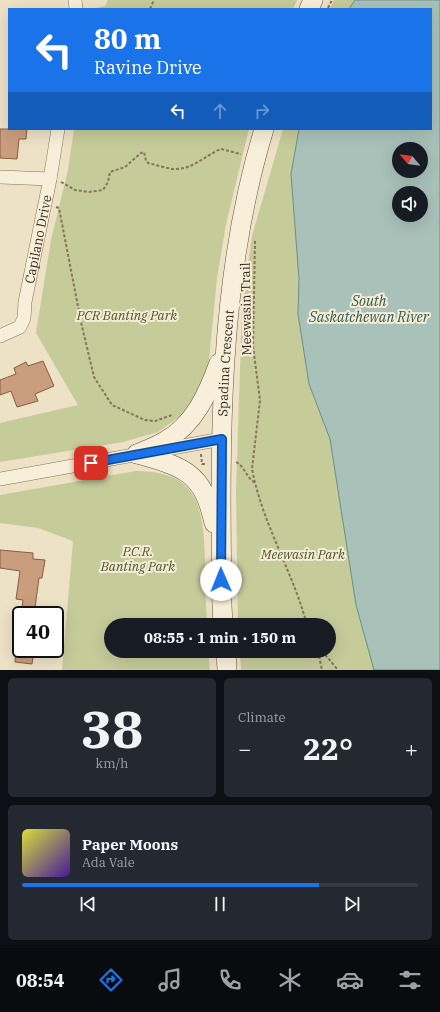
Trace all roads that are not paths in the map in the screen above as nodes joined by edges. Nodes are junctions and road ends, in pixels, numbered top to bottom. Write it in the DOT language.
graph roads {
  1 [pos="58,130"];
  2 [pos="264,130"];
  3 [pos="0,177"];
  4 [pos="50,179"];
  5 [pos="0,336"];
  6 [pos="225,344"];
  7 [pos="222,439"];
  8 [pos="137,454"];
  9 [pos="0,479"];
  10 [pos="221,555"];
  11 [pos="223,618"];
  12 [pos="226,658"];
  13 [pos="227,670"];
  1 -- 4 [label="street, Capilano Drive"];
  2 -- 6 [label="street, Spadina Crescent"];
  3 -- 4 [label="street"];
  4 -- 5 [label="street, Capilano Drive"];
  6 -- 7 [label="street, Spadina Crescent"];
  6 -- 8 [label="street"];
  7 -- 8 [label="street"];
  7 -- 10 [label="street, Spadina Crescent"];
  8 -- 9 [label="street"];
  8 -- 10 [label="street"];
  10 -- 11 [label="street, Spadina Crescent"];
  12 -- 13 [label="street"];
}
